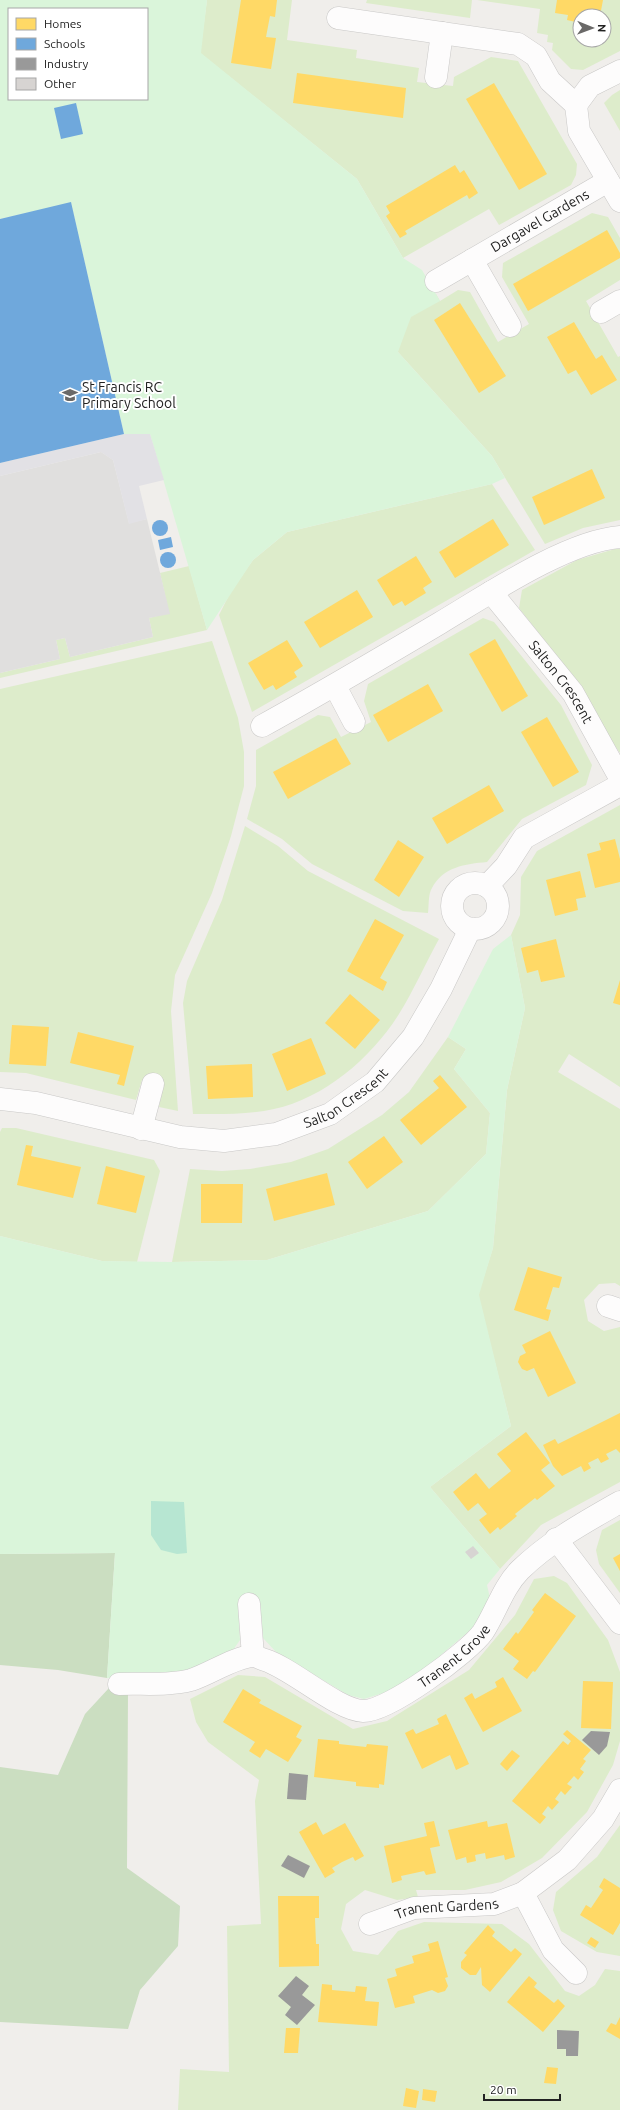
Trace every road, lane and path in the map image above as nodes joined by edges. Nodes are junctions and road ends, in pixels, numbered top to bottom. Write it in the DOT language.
graph roads {
  1 [pos="338,18"];
  2 [pos="442,33"];
  3 [pos="620,71"];
  4 [pos="436,77"];
  5 [pos="576,105"];
  6 [pos="608,181"];
  7 [pos="620,201"];
  8 [pos="472,260"];
  9 [pos="436,281"];
  10 [pos="620,301"];
  11 [pos="601,312"];
  12 [pos="510,326"];
  13 [pos="620,537"];
  14 [pos="491,592"];
  15 [pos="335,686"];
  16 [pos="354,722"];
  17 [pos="262,726"];
  18 [pos="620,778"];
  19 [pos="620,785"];
  20 [pos="487,886"];
  21 [pos="470,929"];
  22 [pos="153,1084"];
  23 [pos="0,1099"];
  24 [pos="142,1129"];
  25 [pos="620,1502"];
  26 [pos="556,1539"];
  27 [pos="249,1604"];
  28 [pos="620,1624"];
  29 [pos="253,1656"];
  30 [pos="119,1684"];
  31 [pos="620,1790"];
  32 [pos="523,1893"];
  33 [pos="370,1924"];
  34 [pos="576,1973"];
  1 -- 2 [label="street"];
  2 -- 4 [label="street"];
  2 -- 5 [label="street"];
  3 -- 5 [label="street"];
  5 -- 6 [label="street"];
  6 -- 7 [label="street"];
  6 -- 8 [label="street, Dargavel Gardens"];
  8 -- 9 [label="street, Dargavel Gardens"];
  8 -- 12 [label="street"];
  10 -- 11 [label="street"];
  13 -- 14 [label="street"];
  14 -- 15 [label="street"];
  14 -- 18 [label="street, Salton Crescent"];
  15 -- 16 [label="street"];
  15 -- 17 [label="street"];
  19 -- 20 [label="street"];
  20 -- 21 [label="street"];
  20 -- 21 [label="street"];
  21 -- 24 [label="street, Salton Crescent"];
  22 -- 24 [label="street"];
  23 -- 24 [label="street, Salton Crescent"];
  25 -- 26 [label="street, Tranent Grove"];
  26 -- 28 [label="street"];
  26 -- 29 [label="street, Tranent Grove"];
  27 -- 29 [label="street"];
  29 -- 30 [label="street"];
  31 -- 32 [label="street, Tranent Gardens"];
  32 -- 33 [label="street, Tranent Gardens"];
  32 -- 34 [label="street"];
}
